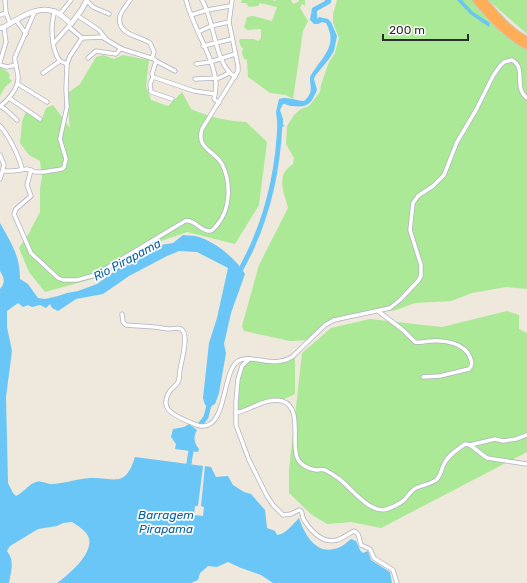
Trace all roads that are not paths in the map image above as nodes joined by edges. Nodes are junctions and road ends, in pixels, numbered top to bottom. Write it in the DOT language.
graph roads {
  1 [pos="5,0"];
  2 [pos="71,0"];
  3 [pos="130,0"];
  4 [pos="186,0"];
  5 [pos="202,0"];
  6 [pos="232,0"];
  7 [pos="476,0"];
  8 [pos="87,1"];
  9 [pos="486,1"];
  10 [pos="230,6"];
  11 [pos="207,10"];
  12 [pos="35,11"];
  13 [pos="55,11"];
  14 [pos="6,13"];
  15 [pos="60,14"];
  16 [pos="109,14"];
  17 [pos="0,15"];
  18 [pos="191,15"];
  19 [pos="78,16"];
  20 [pos="16,20"];
  21 [pos="229,22"];
  22 [pos="10,23"];
  23 [pos="70,25"];
  24 [pos="212,26"];
  25 [pos="2,27"];
  26 [pos="198,32"];
  27 [pos="26,34"];
  28 [pos="82,38"];
  29 [pos="232,38"];
  30 [pos="107,40"];
  31 [pos="527,40"];
  32 [pos="217,42"];
  33 [pos="54,43"];
  34 [pos="0,44"];
  35 [pos="5,45"];
  36 [pos="203,46"];
  37 [pos="527,46"];
  38 [pos="121,48"];
  39 [pos="235,54"];
  40 [pos="88,58"];
  41 [pos="152,58"];
  42 [pos="221,58"];
  43 [pos="60,61"];
  44 [pos="0,62"];
  45 [pos="156,62"];
  46 [pos="210,62"];
  47 [pos="67,64"];
  48 [pos="196,64"];
  49 [pos="0,65"];
  50 [pos="16,65"];
  51 [pos="175,71"];
  52 [pos="43,73"];
  53 [pos="229,73"];
  54 [pos="153,77"];
  55 [pos="235,77"];
  56 [pos="214,78"];
  57 [pos="195,79"];
  58 [pos="18,84"];
  59 [pos="215,94"];
  60 [pos="9,98"];
  61 [pos="527,98"];
  62 [pos="172,99"];
  63 [pos="47,102"];
  64 [pos="219,103"];
  65 [pos="0,106"];
  66 [pos="40,119"];
  67 [pos="17,120"];
  68 [pos="0,126"];
  69 [pos="0,156"];
  70 [pos="22,169"];
  71 [pos="31,170"];
  72 [pos="3,171"];
  73 [pos="0,179"];
  74 [pos="378,311"];
  75 [pos="122,314"];
  76 [pos="249,359"];
  77 [pos="423,377"];
  78 [pos="236,413"];
  79 [pos="527,435"];
  80 [pos="470,445"];
  81 [pos="527,464"];
  82 [pos="397,583"];
  1 -- 14 [label="street"];
  2 -- 15 [label="street"];
  3 -- 41 [label="street"];
  4 -- 18 [label="street"];
  5 -- 11 [label="street"];
  6 -- 10 [label="street"];
  7 -- 37 [label="highway"];
  8 -- 16 [label="street"];
  8 -- 19 [label="street"];
  9 -- 31 [label="highway"];
  10 -- 11 [label="street"];
  10 -- 21 [label="street"];
  11 -- 18 [label="street"];
  11 -- 24 [label="street"];
  12 -- 13 [label="street"];
  12 -- 20 [label="street"];
  12 -- 27 [label="street"];
  13 -- 15 [label="street"];
  13 -- 33 [label="street"];
  14 -- 17 [label="street"];
  14 -- 22 [label="street"];
  15 -- 23 [label="street"];
  18 -- 26 [label="street"];
  19 -- 23 [label="street"];
  19 -- 30 [label="street"];
  20 -- 22 [label="street"];
  20 -- 27 [label="street"];
  21 -- 24 [label="street"];
  21 -- 29 [label="street"];
  22 -- 25 [label="street"];
  23 -- 28 [label="street"];
  23 -- 33 [label="street"];
  24 -- 26 [label="street"];
  24 -- 32 [label="street"];
  25 -- 35 [label="street"];
  26 -- 36 [label="street"];
  27 -- 50 [label="street"];
  28 -- 30 [label="street"];
  28 -- 47 [label="street"];
  29 -- 32 [label="street"];
  29 -- 39 [label="street"];
  30 -- 38 [label="street"];
  32 -- 36 [label="street"];
  32 -- 42 [label="street"];
  33 -- 43 [label="street"];
  34 -- 35 [label="street"];
  35 -- 44 [label="street"];
  36 -- 46 [label="street"];
  38 -- 40 [label="street"];
  38 -- 41 [label="street"];
  39 -- 42 [label="street"];
  39 -- 55 [label="street"];
  41 -- 45 [label="street"];
  42 -- 46 [label="street"];
  42 -- 53 [label="street"];
  43 -- 47 [label="street"];
  43 -- 52 [label="street"];
  45 -- 51 [label="street"];
  45 -- 54 [label="street"];
  46 -- 48 [label="street"];
  46 -- 56 [label="street"];
  47 -- 71 [label="street"];
  49 -- 50 [label="street"];
  50 -- 58 [label="street"];
  53 -- 55 [label="street"];
  53 -- 56 [label="street"];
  54 -- 59 [label="street"];
  54 -- 62 [label="street"];
  55 -- 64 [label="street"];
  56 -- 57 [label="street"];
  56 -- 59 [label="street"];
  58 -- 60 [label="street"];
  58 -- 63 [label="street"];
  59 -- 64 [label="street"];
  60 -- 65 [label="street"];
  60 -- 66 [label="street"];
  61 -- 74 [label="street"];
  64 -- 71 [label="street"];
  65 -- 67 [label="street"];
  68 -- 70 [label="street"];
  69 -- 72 [label="street"];
  70 -- 71 [label="street"];
  70 -- 72 [label="street"];
  72 -- 73 [label="street"];
  74 -- 76 [label="street"];
  74 -- 77 [label="street"];
  75 -- 76 [label="street"];
  76 -- 78 [label="street"];
  78 -- 80 [label="street"];
  78 -- 82 [label="street"];
  79 -- 80 [label="street"];
  80 -- 81 [label="street"];
}
